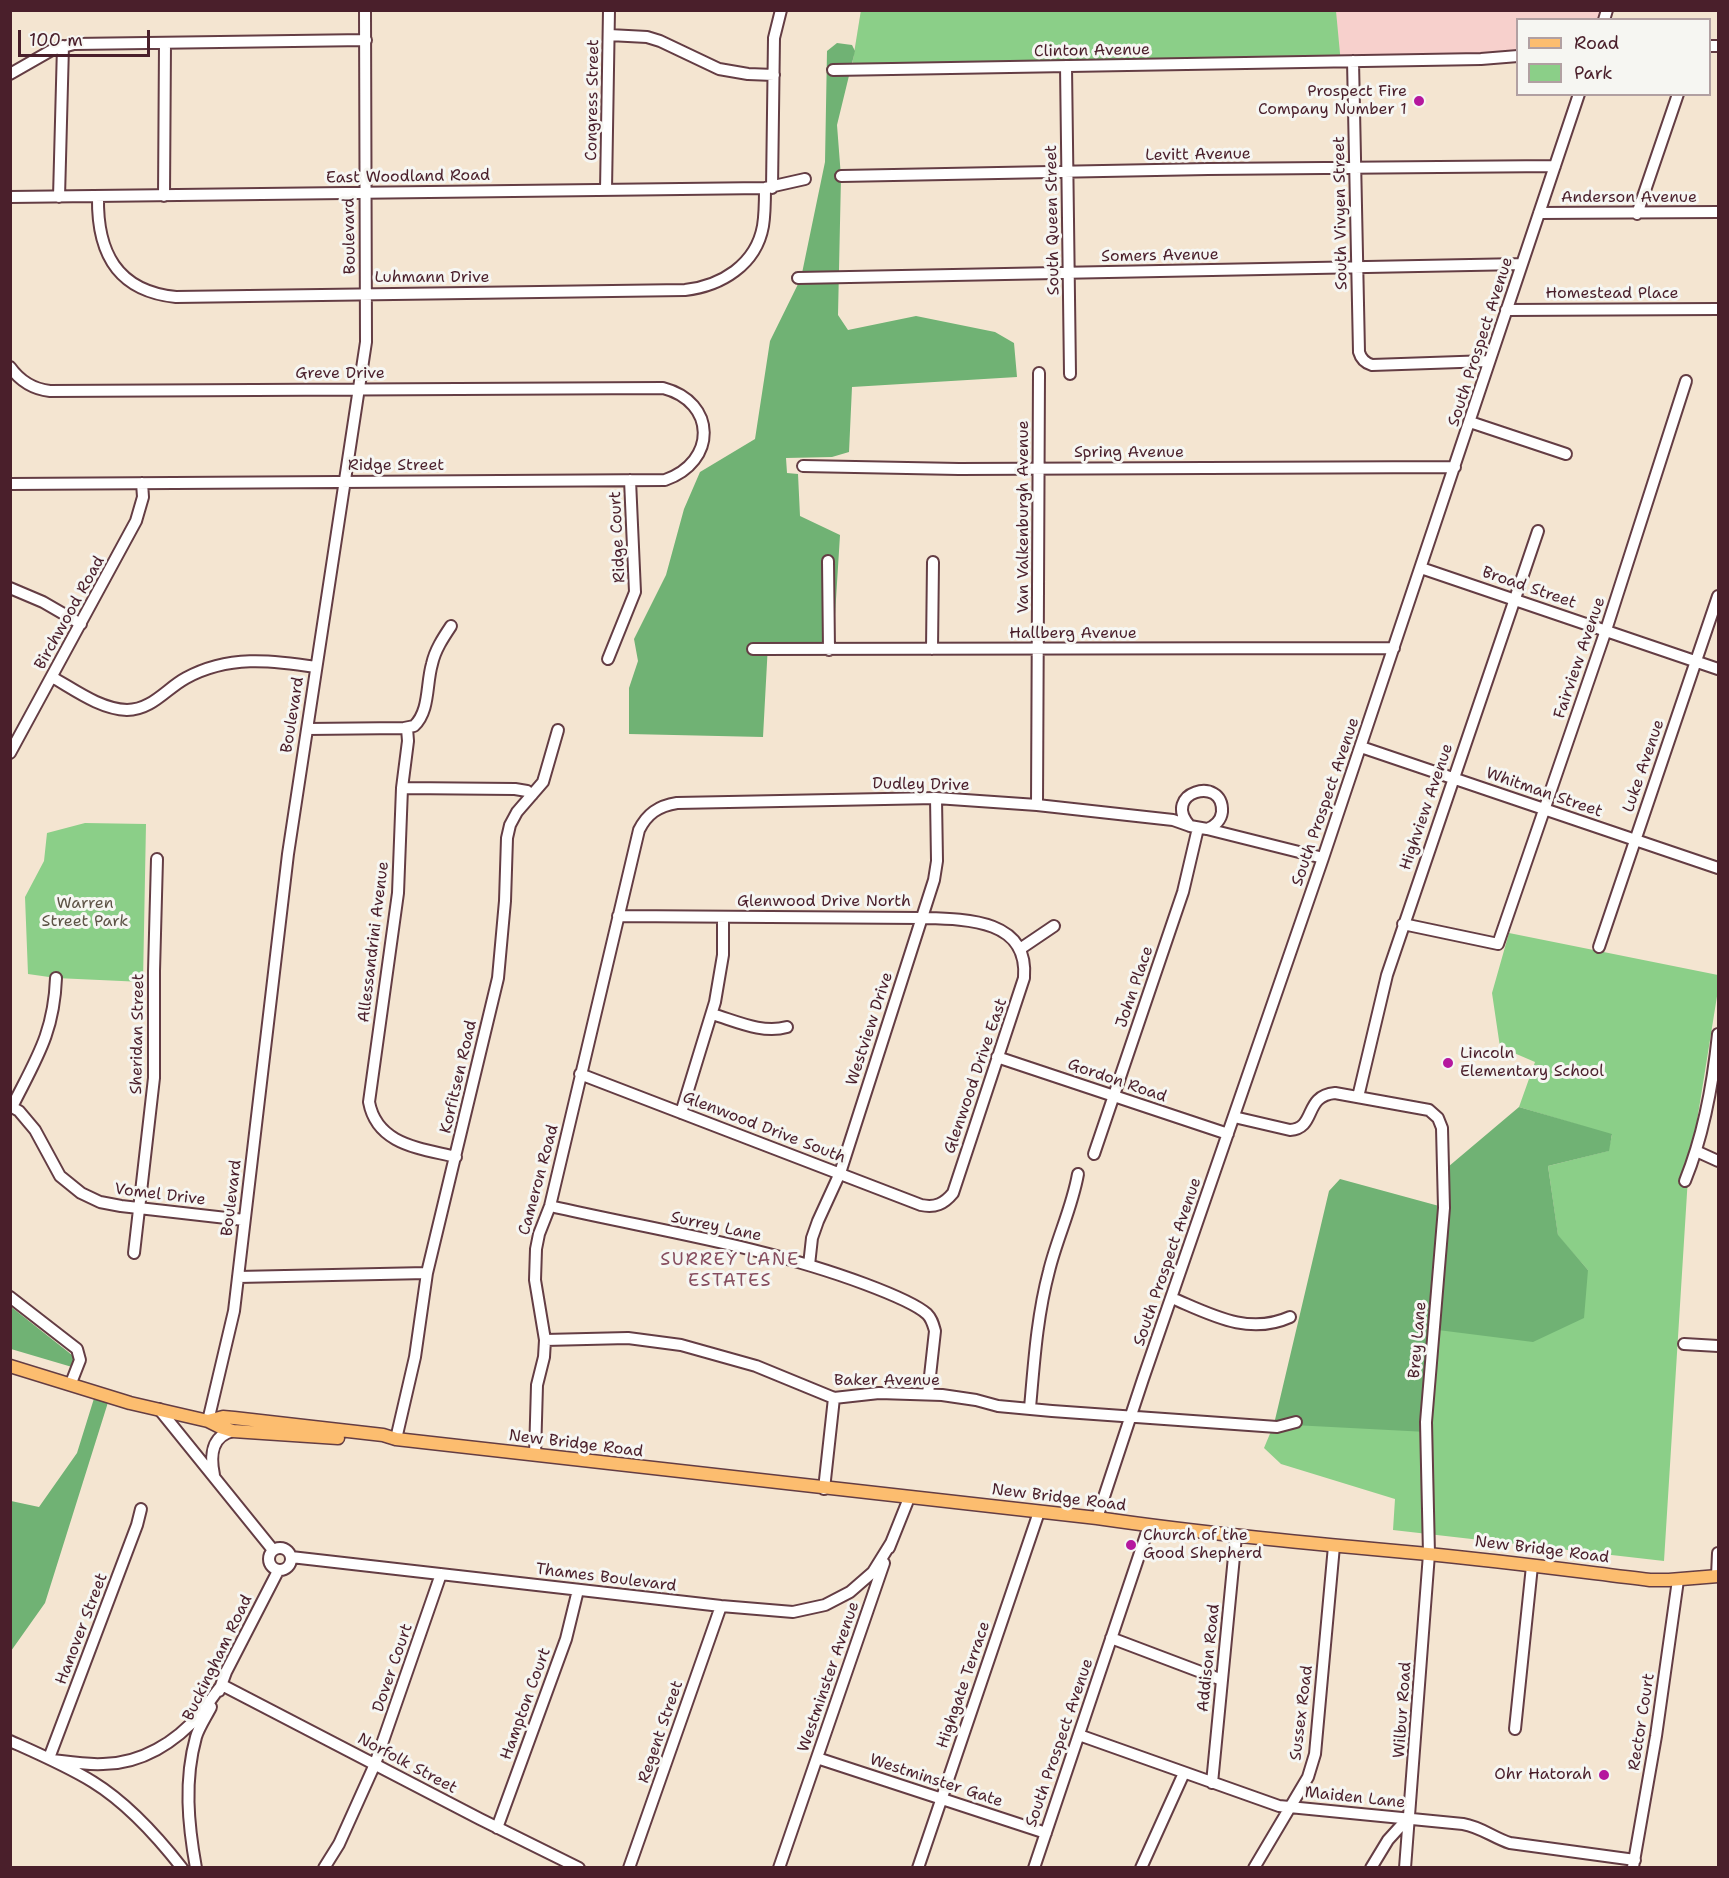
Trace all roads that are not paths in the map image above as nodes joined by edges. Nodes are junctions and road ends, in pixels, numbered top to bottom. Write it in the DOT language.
graph roads {
  1 [pos="365,10"];
  2 [pos="609,10"];
  3 [pos="781,10"];
  4 [pos="609,35"];
  5 [pos="366,40"];
  6 [pos="165,43"];
  7 [pos="63,46"];
  8 [pos="1516,56"];
  9 [pos="1353,61"];
  10 [pos="1066,66"];
  11 [pos="833,70"];
  12 [pos="10,74"];
  13 [pos="774,75"];
  14 [pos="1578,96"];
  15 [pos="1677,96"];
  16 [pos="1555,166"];
  17 [pos="1356,168"];
  18 [pos="1068,172"];
  19 [pos="841,177"];
  20 [pos="805,179"];
  21 [pos="768,188"];
  22 [pos="606,190"];
  23 [pos="365,193"];
  24 [pos="164,196"];
  25 [pos="10,197"];
  26 [pos="59,197"];
  27 [pos="98,197"];
  28 [pos="1719,212"];
  29 [pos="1539,213"];
  30 [pos="1637,213"];
  31 [pos="1522,264"];
  32 [pos="1357,267"];
  33 [pos="1069,273"];
  34 [pos="798,278"];
  35 [pos="366,293"];
  36 [pos="1719,309"];
  37 [pos="1506,310"];
  38 [pos="1489,361"];
  39 [pos="10,367"];
  40 [pos="1039,373"];
  41 [pos="1071,374"];
  42 [pos="1686,381"];
  43 [pos="360,389"];
  44 [pos="677,392"];
  45 [pos="1470,422"];
  46 [pos="1566,454"];
  47 [pos="803,466"];
  48 [pos="1455,467"];
  49 [pos="1039,469"];
  50 [pos="630,480"];
  51 [pos="345,482"];
  52 [pos="142,483"];
  53 [pos="10,484"];
  54 [pos="1538,531"];
  55 [pos="828,561"];
  56 [pos="933,562"];
  57 [pos="1421,568"];
  58 [pos="10,588"];
  59 [pos="1719,596"];
  60 [pos="1514,599"];
  61 [pos="81,624"];
  62 [pos="451,626"];
  63 [pos="1606,630"];
  64 [pos="1394,648"];
  65 [pos="753,649"];
  66 [pos="932,649"];
  67 [pos="1039,649"];
  68 [pos="829,650"];
  69 [pos="608,659"];
  70 [pos="1695,661"];
  71 [pos="316,667"];
  72 [pos="1719,669"];
  73 [pos="52,677"];
  74 [pos="407,728"];
  75 [pos="307,729"];
  76 [pos="558,730"];
  77 [pos="15,732"];
  78 [pos="1361,747"];
  79 [pos="10,753"];
  80 [pos="1454,778"];
  81 [pos="402,788"];
  82 [pos="532,795"];
  83 [pos="936,798"];
  84 [pos="1037,805"];
  85 [pos="1544,809"];
  86 [pos="652,812"];
  87 [pos="1198,828"];
  88 [pos="1635,839"];
  89 [pos="1323,858"];
  90 [pos="157,859"];
  91 [pos="1719,868"];
  92 [pos="618,916"];
  93 [pos="723,917"];
  94 [pos="922,918"];
  95 [pos="1403,924"];
  96 [pos="1054,926"];
  97 [pos="1599,947"];
  98 [pos="1020,949"];
  99 [pos="56,978"];
  100 [pos="712,1014"];
  101 [pos="787,1027"];
  102 [pos="1719,1034"];
  103 [pos="997,1057"];
  104 [pos="580,1074"];
  105 [pos="1714,1090"];
  106 [pos="1113,1096"];
  107 [pos="1358,1097"];
  108 [pos="11,1106"];
  109 [pos="681,1113"];
  110 [pos="1234,1117"];
  111 [pos="1228,1134"];
  112 [pos="1696,1151"];
  113 [pos="1094,1154"];
  114 [pos="456,1157"];
  115 [pos="1719,1161"];
  116 [pos="840,1173"];
  117 [pos="1078,1174"];
  118 [pos="1685,1180"];
  119 [pos="937,1205"];
  120 [pos="550,1206"];
  121 [pos="139,1209"];
  122 [pos="244,1220"];
  123 [pos="134,1253"];
  124 [pos="809,1265"];
  125 [pos="427,1273"];
  126 [pos="238,1276"];
  127 [pos="10,1297"];
  128 [pos="1172,1298"];
  129 [pos="1290,1317"];
  130 [pos="545,1340"];
  131 [pos="1684,1344"];
  132 [pos="1719,1346"];
  133 [pos="10,1366"];
  134 [pos="71,1383"];
  135 [pos="928,1394"];
  136 [pos="834,1398"];
  137 [pos="1030,1408"];
  138 [pos="159,1409"];
  139 [pos="1130,1416"];
  140 [pos="208,1421"];
  141 [pos="1296,1422"];
  142 [pos="233,1431"];
  143 [pos="396,1439"];
  144 [pos="535,1455"];
  145 [pos="215,1478"];
  146 [pos="824,1489"];
  147 [pos="909,1498"];
  148 [pos="141,1509"];
  149 [pos="1039,1512"];
  150 [pos="1097,1518"];
  151 [pos="1149,1526"];
  152 [pos="1236,1536"];
  153 [pos="891,1543"];
  154 [pos="1334,1546"];
  155 [pos="273,1550"];
  156 [pos="1719,1553"];
  157 [pos="1429,1554"];
  158 [pos="291,1557"];
  159 [pos="1532,1566"];
  160 [pos="278,1570"];
  161 [pos="441,1574"];
  162 [pos="1718,1576"];
  163 [pos="1678,1580"];
  164 [pos="578,1590"];
  165 [pos="721,1606"];
  166 [pos="1111,1638"];
  167 [pos="1222,1680"];
  168 [pos="222,1685"];
  169 [pos="1515,1729"];
  170 [pos="1079,1735"];
  171 [pos="10,1741"];
  172 [pos="817,1758"];
  173 [pos="51,1759"];
  174 [pos="375,1764"];
  175 [pos="1184,1773"];
  176 [pos="1212,1783"];
  177 [pos="942,1798"];
  178 [pos="1290,1807"];
  179 [pos="1408,1818"];
  180 [pos="497,1828"];
  181 [pos="1046,1833"];
  182 [pos="172,1856"];
  183 [pos="1634,1864"];
  184 [pos="172,1868"];
  185 [pos="182,1868"];
  186 [pos="196,1868"];
  187 [pos="324,1868"];
  188 [pos="579,1868"];
  189 [pos="629,1868"];
  190 [pos="779,1868"];
  191 [pos="918,1868"];
  192 [pos="1034,1868"];
  193 [pos="1141,1868"];
  194 [pos="1254,1868"];
  195 [pos="1371,1868"];
  196 [pos="1405,1868"];
  1 -- 5 [label="street, Boulevard"];
  2 -- 4 [label="street, Congress Street"];
  3 -- 13 [label="street, Luhmann Drive"];
  4 -- 13 [label="street"];
  4 -- 22 [label="street, Congress Street"];
  5 -- 6 [label="street"];
  5 -- 23 [label="street, Boulevard"];
  6 -- 7 [label="street"];
  6 -- 24 [label="street"];
  7 -- 12 [label="street"];
  7 -- 26 [label="street"];
  8 -- 9 [label="street, Clinton Avenue"];
  9 -- 10 [label="street, Clinton Avenue"];
  9 -- 17 [label="street, South Vivyen Street"];
  10 -- 11 [label="street, Clinton Avenue"];
  10 -- 18 [label="street, South Queen Street"];
  13 -- 21 [label="street, Luhmann Drive"];
  14 -- 16 [label="street, South Prospect Avenue"];
  15 -- 30 [label="street"];
  16 -- 17 [label="street, Levitt Avenue"];
  16 -- 29 [label="street, South Prospect Avenue"];
  17 -- 18 [label="street, Levitt Avenue"];
  17 -- 32 [label="street, South Vivyen Street"];
  18 -- 19 [label="street, Levitt Avenue"];
  18 -- 33 [label="street, South Queen Street"];
  20 -- 21 [label="street, East Woodland Road"];
  21 -- 22 [label="street, East Woodland Road"];
  21 -- 35 [label="street, Luhmann Drive"];
  22 -- 23 [label="street, East Woodland Road"];
  23 -- 24 [label="street, East Woodland Road"];
  23 -- 35 [label="street, Boulevard"];
  24 -- 27 [label="street, East Woodland Road"];
  25 -- 26 [label="street, East Woodland Road"];
  26 -- 27 [label="street, East Woodland Road"];
  27 -- 35 [label="street, Luhmann Drive"];
  28 -- 30 [label="street, Anderson Avenue"];
  29 -- 30 [label="street, Anderson Avenue"];
  29 -- 31 [label="street, South Prospect Avenue"];
  31 -- 32 [label="street, Somers Avenue"];
  31 -- 37 [label="street, South Prospect Avenue"];
  32 -- 33 [label="street, Somers Avenue"];
  32 -- 38 [label="street, South Vivyen Street"];
  33 -- 34 [label="street, Somers Avenue"];
  33 -- 41 [label="street, South Queen Street"];
  35 -- 43 [label="street, Boulevard"];
  36 -- 37 [label="street, Homestead Place"];
  37 -- 38 [label="street, South Prospect Avenue"];
  38 -- 45 [label="street, South Prospect Avenue"];
  39 -- 43 [label="street, Greve Drive"];
  40 -- 49 [label="street, Van Valkenburgh Avenue"];
  42 -- 63 [label="street, Fairview Avenue"];
  43 -- 44 [label="street, Greve Drive"];
  43 -- 51 [label="street, Boulevard"];
  44 -- 50 [label="street, Ridge Street"];
  45 -- 46 [label="street"];
  45 -- 48 [label="street, South Prospect Avenue"];
  47 -- 49 [label="street, Spring Avenue"];
  48 -- 49 [label="street, Spring Avenue"];
  48 -- 57 [label="street, South Prospect Avenue"];
  49 -- 67 [label="street, Van Valkenburgh Avenue"];
  50 -- 51 [label="street, Ridge Street"];
  50 -- 69 [label="street, Ridge Court"];
  51 -- 52 [label="street, Ridge Street"];
  51 -- 71 [label="street, Boulevard"];
  52 -- 53 [label="street, Ridge Street"];
  52 -- 61 [label="street, Birchwood Road"];
  54 -- 60 [label="street, Highview Avenue"];
  55 -- 68 [label="street"];
  56 -- 66 [label="street"];
  57 -- 60 [label="street, Broad Street"];
  57 -- 64 [label="street, South Prospect Avenue"];
  58 -- 61 [label="street"];
  59 -- 70 [label="street, Luke Avenue"];
  60 -- 63 [label="street, Broad Street"];
  60 -- 80 [label="street, Highview Avenue"];
  61 -- 73 [label="street, Birchwood Road"];
  62 -- 74 [label="street"];
  63 -- 70 [label="street, Broad Street"];
  63 -- 85 [label="street, Fairview Avenue"];
  64 -- 67 [label="street, Hallberg Avenue"];
  64 -- 78 [label="street, South Prospect Avenue"];
  65 -- 68 [label="street, Hallberg Avenue"];
  66 -- 67 [label="street, Hallberg Avenue"];
  66 -- 68 [label="street, Hallberg Avenue"];
  67 -- 84 [label="street, Van Valkenburgh Avenue"];
  70 -- 72 [label="street, Broad Street"];
  70 -- 88 [label="street, Luke Avenue"];
  71 -- 73 [label="street"];
  71 -- 75 [label="street, Boulevard"];
  73 -- 77 [label="street, Birchwood Road"];
  74 -- 75 [label="street"];
  74 -- 81 [label="street, Allessandrini Avenue"];
  75 -- 122 [label="street, Boulevard"];
  76 -- 82 [label="street, Korfitsen Road"];
  77 -- 79 [label="street, Birchwood Road"];
  78 -- 80 [label="street, Whitman Street"];
  78 -- 89 [label="street, South Prospect Avenue"];
  80 -- 85 [label="street, Whitman Street"];
  80 -- 95 [label="street, Highview Avenue"];
  81 -- 82 [label="street"];
  81 -- 114 [label="street, Allessandrini Avenue"];
  82 -- 114 [label="street, Korfitsen Road"];
  83 -- 84 [label="street, Dudley Drive"];
  83 -- 86 [label="street, Dudley Drive"];
  83 -- 94 [label="street, Westview Drive"];
  84 -- 87 [label="street, Dudley Drive"];
  85 -- 88 [label="street, Whitman Street"];
  85 -- 95 [label="street, Fairview Avenue"];
  86 -- 92 [label="street, Cameron Road"];
  87 -- 89 [label="street, Dudley Drive"];
  87 -- 106 [label="street, John Place"];
  88 -- 91 [label="street, Whitman Street"];
  88 -- 97 [label="street, Luke Avenue"];
  89 -- 110 [label="street, South Prospect Avenue"];
  90 -- 121 [label="street, Sheridan Street"];
  92 -- 93 [label="street, Glenwood Drive North"];
  92 -- 104 [label="street, Cameron Road"];
  93 -- 94 [label="street, Glenwood Drive North"];
  93 -- 100 [label="street"];
  94 -- 98 [label="street, Glenwood Drive North"];
  94 -- 116 [label="street, Westview Drive"];
  95 -- 107 [label="street, Highview Avenue"];
  96 -- 98 [label="street"];
  98 -- 103 [label="street, Glenwood Drive East"];
  99 -- 108 [label="street"];
  100 -- 101 [label="street"];
  100 -- 109 [label="street"];
  102 -- 105 [label="street"];
  103 -- 106 [label="street, Gordon Road"];
  103 -- 119 [label="street, Glenwood Drive East"];
  104 -- 109 [label="street, Glenwood Drive South"];
  104 -- 120 [label="street, Cameron Road"];
  105 -- 112 [label="street"];
  106 -- 111 [label="street, Gordon Road"];
  106 -- 113 [label="street, John Place"];
  107 -- 110 [label="street"];
  107 -- 157 [label="street, Brey Lane"];
  108 -- 121 [label="street, Vomel Drive"];
  109 -- 116 [label="street, Glenwood Drive South"];
  110 -- 111 [label="street, South Prospect Avenue"];
  111 -- 128 [label="street, South Prospect Avenue"];
  112 -- 115 [label="street"];
  112 -- 118 [label="street"];
  114 -- 125 [label="street, Korfitsen Road"];
  116 -- 119 [label="street, Glenwood Drive South"];
  116 -- 124 [label="street, Westview Drive"];
  117 -- 137 [label="street"];
  120 -- 124 [label="street, Surrey Lane"];
  120 -- 130 [label="street, Cameron Road"];
  121 -- 122 [label="street, Vomel Drive"];
  121 -- 123 [label="street, Sheridan Street"];
  122 -- 126 [label="street, Boulevard"];
  124 -- 135 [label="street, Surrey Lane"];
  125 -- 126 [label="street"];
  125 -- 143 [label="street, Korfitsen Road"];
  126 -- 140 [label="street, Boulevard"];
  127 -- 134 [label="street"];
  128 -- 129 [label="street"];
  128 -- 139 [label="street, South Prospect Avenue"];
  130 -- 136 [label="street, Baker Avenue"];
  130 -- 144 [label="street, Cameron Road"];
  131 -- 132 [label="street"];
  133 -- 134 [label="main road, New Bridge Road"];
  134 -- 138 [label="main road, New Bridge Road"];
  135 -- 136 [label="street, Baker Avenue"];
  135 -- 137 [label="street, Baker Avenue"];
  136 -- 146 [label="street"];
  137 -- 139 [label="street, Baker Avenue"];
  138 -- 140 [label="main road, New Bridge Road"];
  138 -- 145 [label="street"];
  139 -- 141 [label="street, Baker Avenue"];
  139 -- 150 [label="street, South Prospect Avenue"];
  140 -- 142 [label="main road, New Bridge Road"];
  140 -- 143 [label="main road, New Bridge Road"];
  142 -- 143 [label="main road, New Bridge Road"];
  142 -- 145 [label="street"];
  143 -- 144 [label="main road, New Bridge Road"];
  144 -- 146 [label="main road, New Bridge Road"];
  145 -- 155 [label="street"];
  146 -- 147 [label="main road, New Bridge Road"];
  147 -- 149 [label="main road, New Bridge Road"];
  147 -- 153 [label="street, Westminster Avenue"];
  148 -- 173 [label="street, Hanover Street"];
  149 -- 150 [label="main road, New Bridge Road"];
  149 -- 177 [label="street, Highgate Terrace"];
  150 -- 151 [label="main road, New Bridge Road"];
  151 -- 152 [label="main road, New Bridge Road"];
  151 -- 166 [label="street, South Prospect Avenue"];
  152 -- 154 [label="main road, New Bridge Road"];
  152 -- 167 [label="street, Addison Road"];
  153 -- 165 [label="street, Thames Boulevard"];
  153 -- 172 [label="street, Westminster Avenue"];
  154 -- 157 [label="main road, New Bridge Road"];
  154 -- 178 [label="street, Sussex Road"];
  155 -- 158 [label="street"];
  155 -- 160 [label="street"];
  156 -- 162 [label="street"];
  157 -- 159 [label="main road, New Bridge Road"];
  157 -- 179 [label="street, Wilbur Road"];
  158 -- 160 [label="street"];
  158 -- 161 [label="street, Thames Boulevard"];
  159 -- 163 [label="main road, New Bridge Road"];
  159 -- 169 [label="street"];
  160 -- 168 [label="street, Buckingham Road"];
  161 -- 164 [label="street, Thames Boulevard"];
  161 -- 174 [label="street, Dover Court"];
  162 -- 163 [label="main road, New Bridge Road"];
  163 -- 183 [label="street, Rector Court"];
  164 -- 165 [label="street, Thames Boulevard"];
  164 -- 180 [label="street, Hampton Court"];
  165 -- 189 [label="street, Regent Street"];
  166 -- 167 [label="street"];
  166 -- 170 [label="street, South Prospect Avenue"];
  167 -- 176 [label="street, Addison Road"];
  168 -- 173 [label="street"];
  168 -- 174 [label="street, Norfolk Street"];
  168 -- 186 [label="street, Buckingham Road"];
  170 -- 175 [label="street, Maiden Lane"];
  170 -- 181 [label="street, South Prospect Avenue"];
  171 -- 173 [label="street"];
  172 -- 177 [label="street, Westminster Gate"];
  172 -- 190 [label="street, Westminster Avenue"];
  173 -- 182 [label="street"];
  174 -- 180 [label="street, Norfolk Street"];
  174 -- 187 [label="street, Dover Court"];
  175 -- 176 [label="street, Maiden Lane"];
  175 -- 193 [label="street"];
  176 -- 178 [label="street, Maiden Lane"];
  177 -- 181 [label="street, Westminster Gate"];
  177 -- 191 [label="street, Highgate Terrace"];
  178 -- 179 [label="street, Maiden Lane"];
  178 -- 194 [label="street, Sussex Road"];
  179 -- 183 [label="street, Maiden Lane"];
  179 -- 195 [label="street"];
  179 -- 196 [label="street, Wilbur Road"];
  180 -- 188 [label="street, Norfolk Street"];
  181 -- 192 [label="street, South Prospect Avenue"];
  182 -- 184 [label="street"];
  182 -- 185 [label="street"];
}
